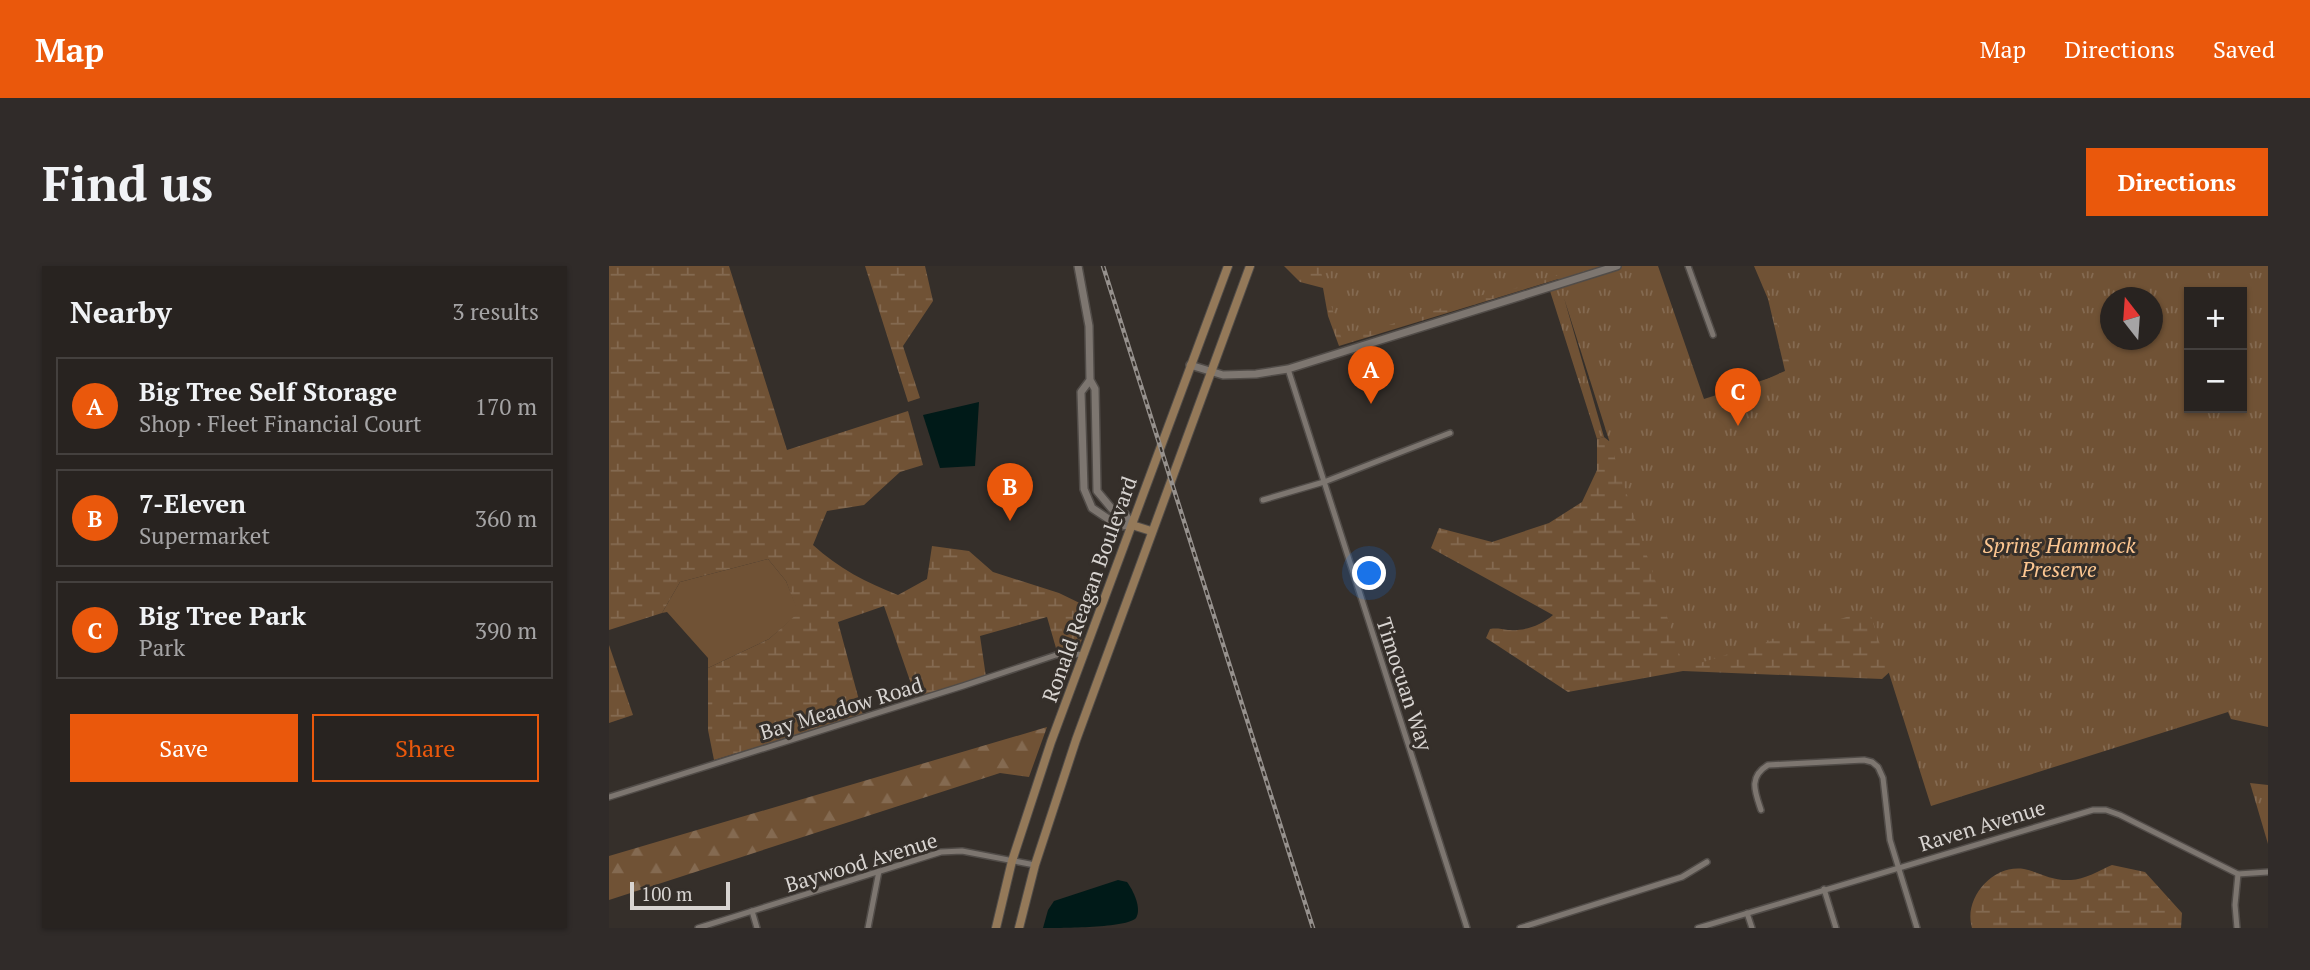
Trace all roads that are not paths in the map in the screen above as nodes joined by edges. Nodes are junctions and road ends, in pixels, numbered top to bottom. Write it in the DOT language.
graph roads {
  1 [pos="1077,266"];
  2 [pos="1228,266"];
  3 [pos="1250,266"];
  4 [pos="1616,266"];
  5 [pos="1688,266"];
  6 [pos="1713,335"];
  7 [pos="1190,365"];
  8 [pos="1288,369"];
  9 [pos="1211,371"];
  10 [pos="1090,380"];
  11 [pos="1450,433"];
  12 [pos="1324,482"];
  13 [pos="1263,500"];
  14 [pos="1132,525"];
  15 [pos="1151,531"];
  16 [pos="1083,655"];
  17 [pos="609,797"];
  18 [pos="1761,810"];
  19 [pos="1012,861"];
  20 [pos="1707,862"];
  21 [pos="1035,865"];
  22 [pos="1897,867"];
  23 [pos="879,871"];
  24 [pos="2268,872"];
  25 [pos="2238,874"];
  26 [pos="1824,890"];
  27 [pos="751,911"];
  28 [pos="1747,913"];
  29 [pos="698,928"];
  30 [pos="757,928"];
  31 [pos="868,928"];
  32 [pos="996,928"];
  33 [pos="1019,928"];
  34 [pos="1467,928"];
  35 [pos="1520,928"];
  36 [pos="1698,928"];
  37 [pos="1752,928"];
  38 [pos="1836,928"];
  39 [pos="1917,928"];
  40 [pos="2237,928"];
  1 -- 10 [label="street"];
  2 -- 7 [label="main road, Ronald Reagan Boulevard"];
  3 -- 9 [label="main road, Ronald Reagan Boulevard"];
  4 -- 8 [label="street"];
  5 -- 6 [label="street"];
  7 -- 9 [label="street"];
  7 -- 14 [label="main road, Ronald Reagan Boulevard"];
  8 -- 9 [label="street"];
  8 -- 12 [label="street, Timocuan Way"];
  9 -- 15 [label="main road, Ronald Reagan Boulevard"];
  10 -- 14 [label="street"];
  10 -- 14 [label="street"];
  11 -- 12 [label="street"];
  12 -- 13 [label="street"];
  12 -- 34 [label="street, Timocuan Way"];
  14 -- 15 [label="main road"];
  14 -- 16 [label="main road, Ronald Reagan Boulevard"];
  15 -- 21 [label="main road, Ronald Reagan Boulevard"];
  16 -- 17 [label="street, Bay Meadow Road"];
  16 -- 19 [label="main road, Ronald Reagan Boulevard"];
  18 -- 22 [label="street"];
  19 -- 21 [label="street, Baywood Avenue"];
  19 -- 23 [label="street, Baywood Avenue"];
  19 -- 32 [label="main road, Ronald Reagan Boulevard"];
  20 -- 35 [label="street"];
  21 -- 33 [label="main road, Ronald Reagan Boulevard"];
  22 -- 25 [label="street, Raven Avenue"];
  22 -- 26 [label="street, Raven Avenue"];
  22 -- 39 [label="street"];
  23 -- 27 [label="street, Baywood Avenue"];
  23 -- 31 [label="street"];
  24 -- 25 [label="street, Raven Avenue"];
  25 -- 40 [label="street"];
  26 -- 28 [label="street, Raven Avenue"];
  26 -- 38 [label="street"];
  27 -- 29 [label="street, Baywood Avenue"];
  27 -- 30 [label="street"];
  28 -- 36 [label="street, Raven Avenue"];
  28 -- 37 [label="street"];
}
